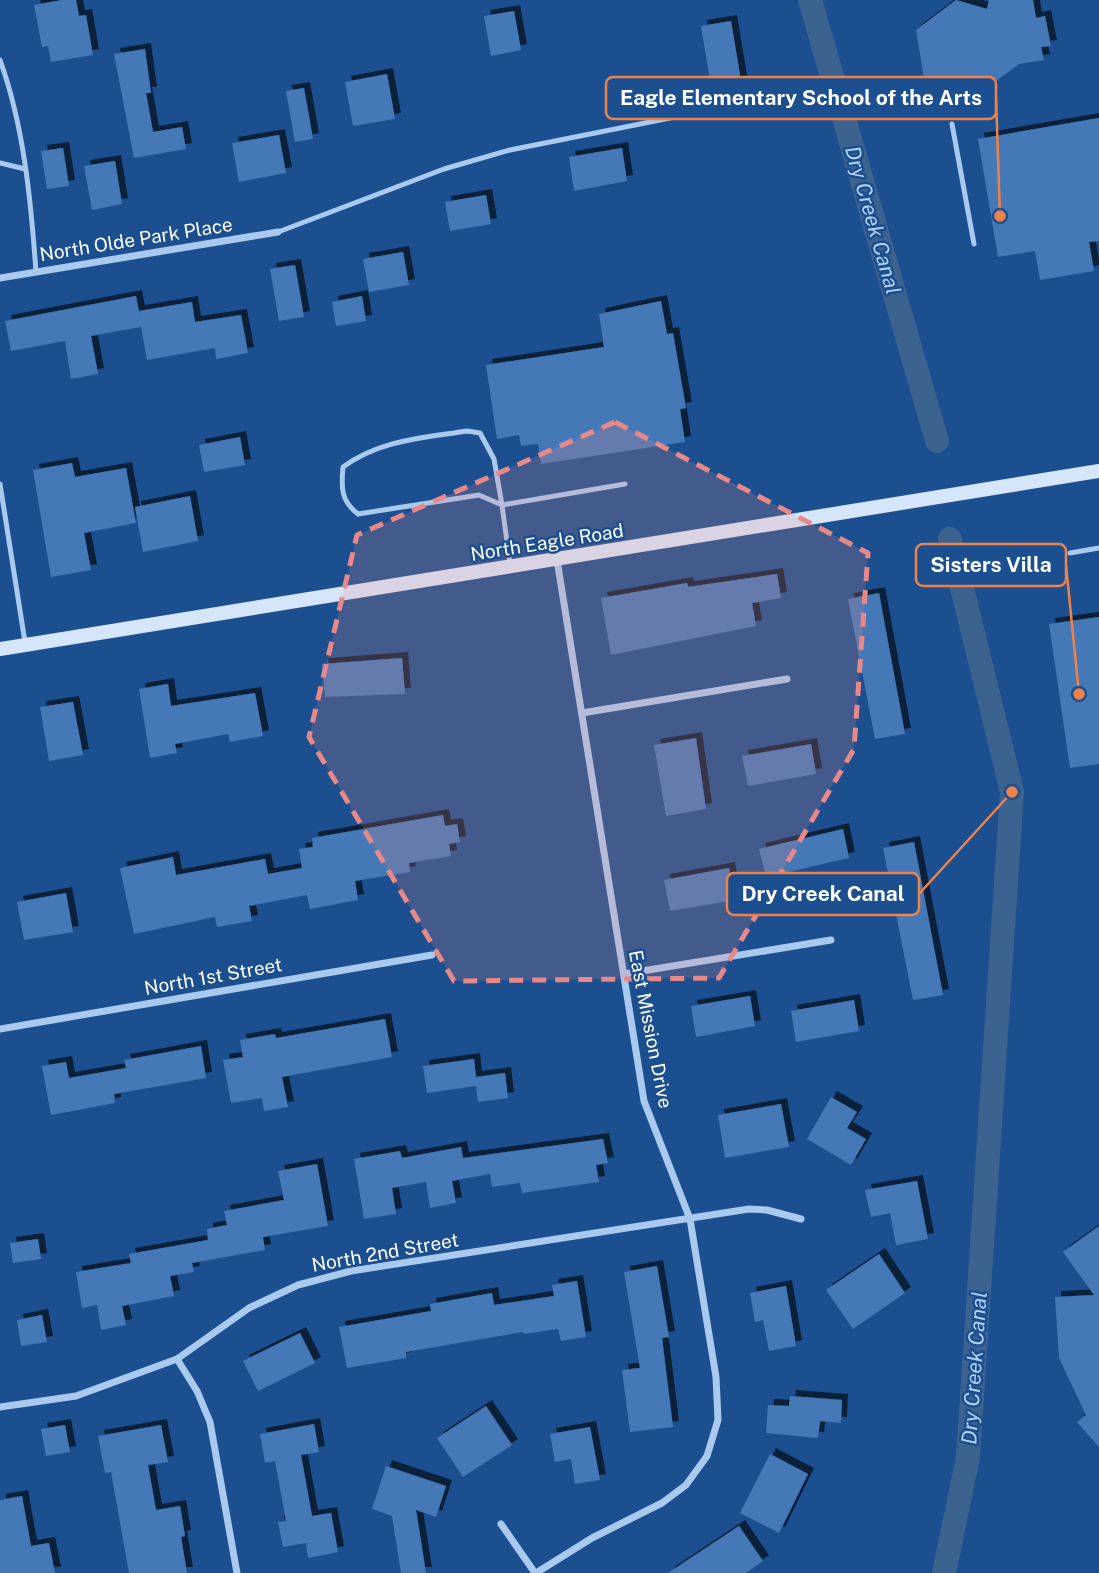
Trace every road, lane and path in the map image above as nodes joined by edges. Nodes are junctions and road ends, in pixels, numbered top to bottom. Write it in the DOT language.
graph roads {
  1 [pos="0,60"];
  2 [pos="770,98"];
  3 [pos="952,124"];
  4 [pos="0,163"];
  5 [pos="25,169"];
  6 [pos="278,232"];
  7 [pos="974,244"];
  8 [pos="36,272"];
  9 [pos="0,278"];
  10 [pos="1099,471"];
  11 [pos="0,484"];
  12 [pos="625,484"];
  13 [pos="502,505"];
  14 [pos="1099,548"];
  15 [pos="1070,553"];
  16 [pos="557,560"];
  17 [pos="510,567"];
  18 [pos="26,645"];
  19 [pos="0,649"];
  20 [pos="787,679"];
  21 [pos="582,713"];
  22 [pos="831,940"];
  23 [pos="432,955"];
  24 [pos="624,974"];
  25 [pos="0,1029"];
  26 [pos="690,1219"];
  27 [pos="801,1219"];
  28 [pos="177,1359"];
  29 [pos="0,1407"];
  30 [pos="501,1524"];
  31 [pos="237,1573"];
  32 [pos="536,1573"];
  1 -- 5 [label="lane"];
  2 -- 6 [label="lane"];
  3 -- 7 [label="lane"];
  4 -- 5 [label="lane"];
  5 -- 8 [label="lane"];
  6 -- 8 [label="street, North Olde Park Place"];
  8 -- 9 [label="street, North Olde Park Place"];
  10 -- 16 [label="main road, North Eagle Road"];
  11 -- 18 [label="lane"];
  12 -- 13 [label="lane"];
  13 -- 13 [label="lane"];
  13 -- 17 [label="lane"];
  14 -- 15 [label="lane"];
  16 -- 17 [label="main road, North Eagle Road"];
  16 -- 21 [label="street, East Mission Drive"];
  17 -- 18 [label="main road, North Eagle Road"];
  18 -- 19 [label="main road, North Eagle Road"];
  20 -- 21 [label="street"];
  21 -- 24 [label="street, East Mission Drive"];
  22 -- 24 [label="street"];
  23 -- 25 [label="street, North 1st Street"];
  24 -- 26 [label="street, East Mission Drive"];
  26 -- 27 [label="street, North 2nd Street"];
  26 -- 28 [label="street, North 2nd Street"];
  26 -- 32 [label="street, East Mission Drive"];
  28 -- 29 [label="street, North 2nd Street"];
  28 -- 31 [label="street"];
  30 -- 32 [label="street, East Mission Drive"];
}
